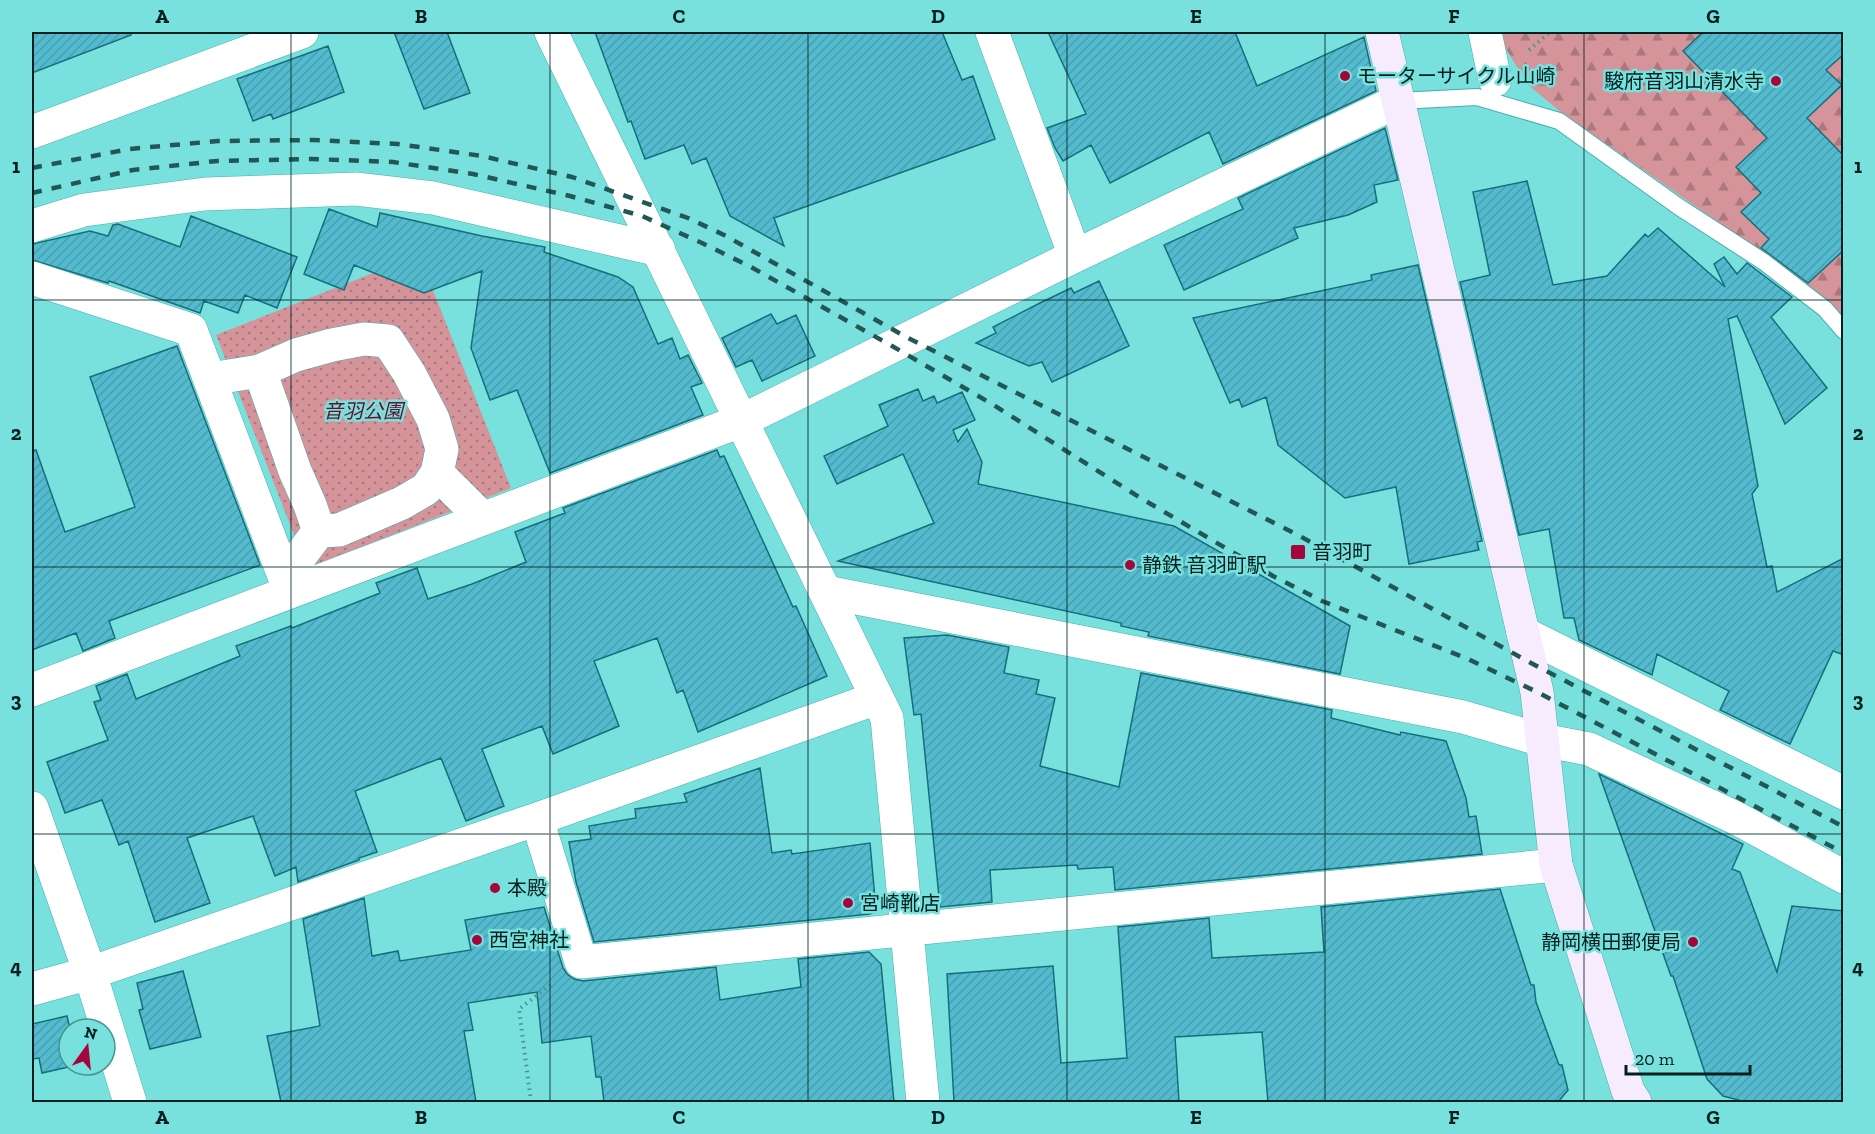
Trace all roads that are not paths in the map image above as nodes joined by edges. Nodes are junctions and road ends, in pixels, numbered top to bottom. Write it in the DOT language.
graph roads {
  1 [pos="302,32"];
  2 [pos="551,32"];
  3 [pos="992,32"];
  4 [pos="1382,32"];
  5 [pos="1485,32"];
  6 [pos="1495,80"];
  7 [pos="1398,101"];
  8 [pos="32,132"];
  9 [pos="32,226"];
  10 [pos="658,250"];
  11 [pos="1075,256"];
  12 [pos="32,278"];
  13 [pos="1844,331"];
  14 [pos="260,371"];
  15 [pos="210,379"];
  16 [pos="743,420"];
  17 [pos="436,473"];
  18 [pos="483,519"];
  19 [pos="319,531"];
  20 [pos="286,582"];
  21 [pos="826,592"];
  22 [pos="1523,633"];
  23 [pos="32,690"];
  24 [pos="877,698"];
  25 [pos="1542,740"];
  26 [pos="1844,793"];
  27 [pos="32,808"];
  28 [pos="537,819"];
  29 [pos="1556,865"];
  30 [pos="1844,877"];
  31 [pos="907,930"];
  32 [pos="90,973"];
  33 [pos="32,990"];
  34 [pos="130,1102"];
  35 [pos="923,1102"];
  36 [pos="1635,1102"];
  1 -- 8 [label="street"];
  2 -- 10 [label="street"];
  3 -- 11 [label="street"];
  4 -- 7 [label="street"];
  5 -- 6 [label="street"];
  7 -- 11 [label="street"];
  7 -- 13 [label="lane"];
  7 -- 22 [label="street"];
  9 -- 10 [label="street"];
  10 -- 16 [label="street"];
  11 -- 16 [label="street"];
  12 -- 15 [label="street"];
  14 -- 15 [label="street"];
  14 -- 17 [label="street"];
  14 -- 19 [label="street"];
  15 -- 20 [label="street"];
  16 -- 18 [label="street"];
  16 -- 21 [label="street"];
  17 -- 18 [label="street"];
  17 -- 19 [label="street"];
  18 -- 20 [label="street"];
  19 -- 20 [label="street"];
  20 -- 23 [label="street"];
  21 -- 24 [label="street"];
  21 -- 25 [label="street"];
  22 -- 25 [label="street"];
  22 -- 26 [label="street"];
  24 -- 28 [label="street"];
  24 -- 31 [label="street"];
  25 -- 29 [label="street"];
  25 -- 30 [label="street"];
  27 -- 32 [label="street"];
  28 -- 31 [label="street"];
  28 -- 32 [label="street"];
  29 -- 31 [label="street"];
  29 -- 36 [label="street"];
  31 -- 35 [label="street"];
  32 -- 33 [label="street"];
  32 -- 34 [label="street"];
}
